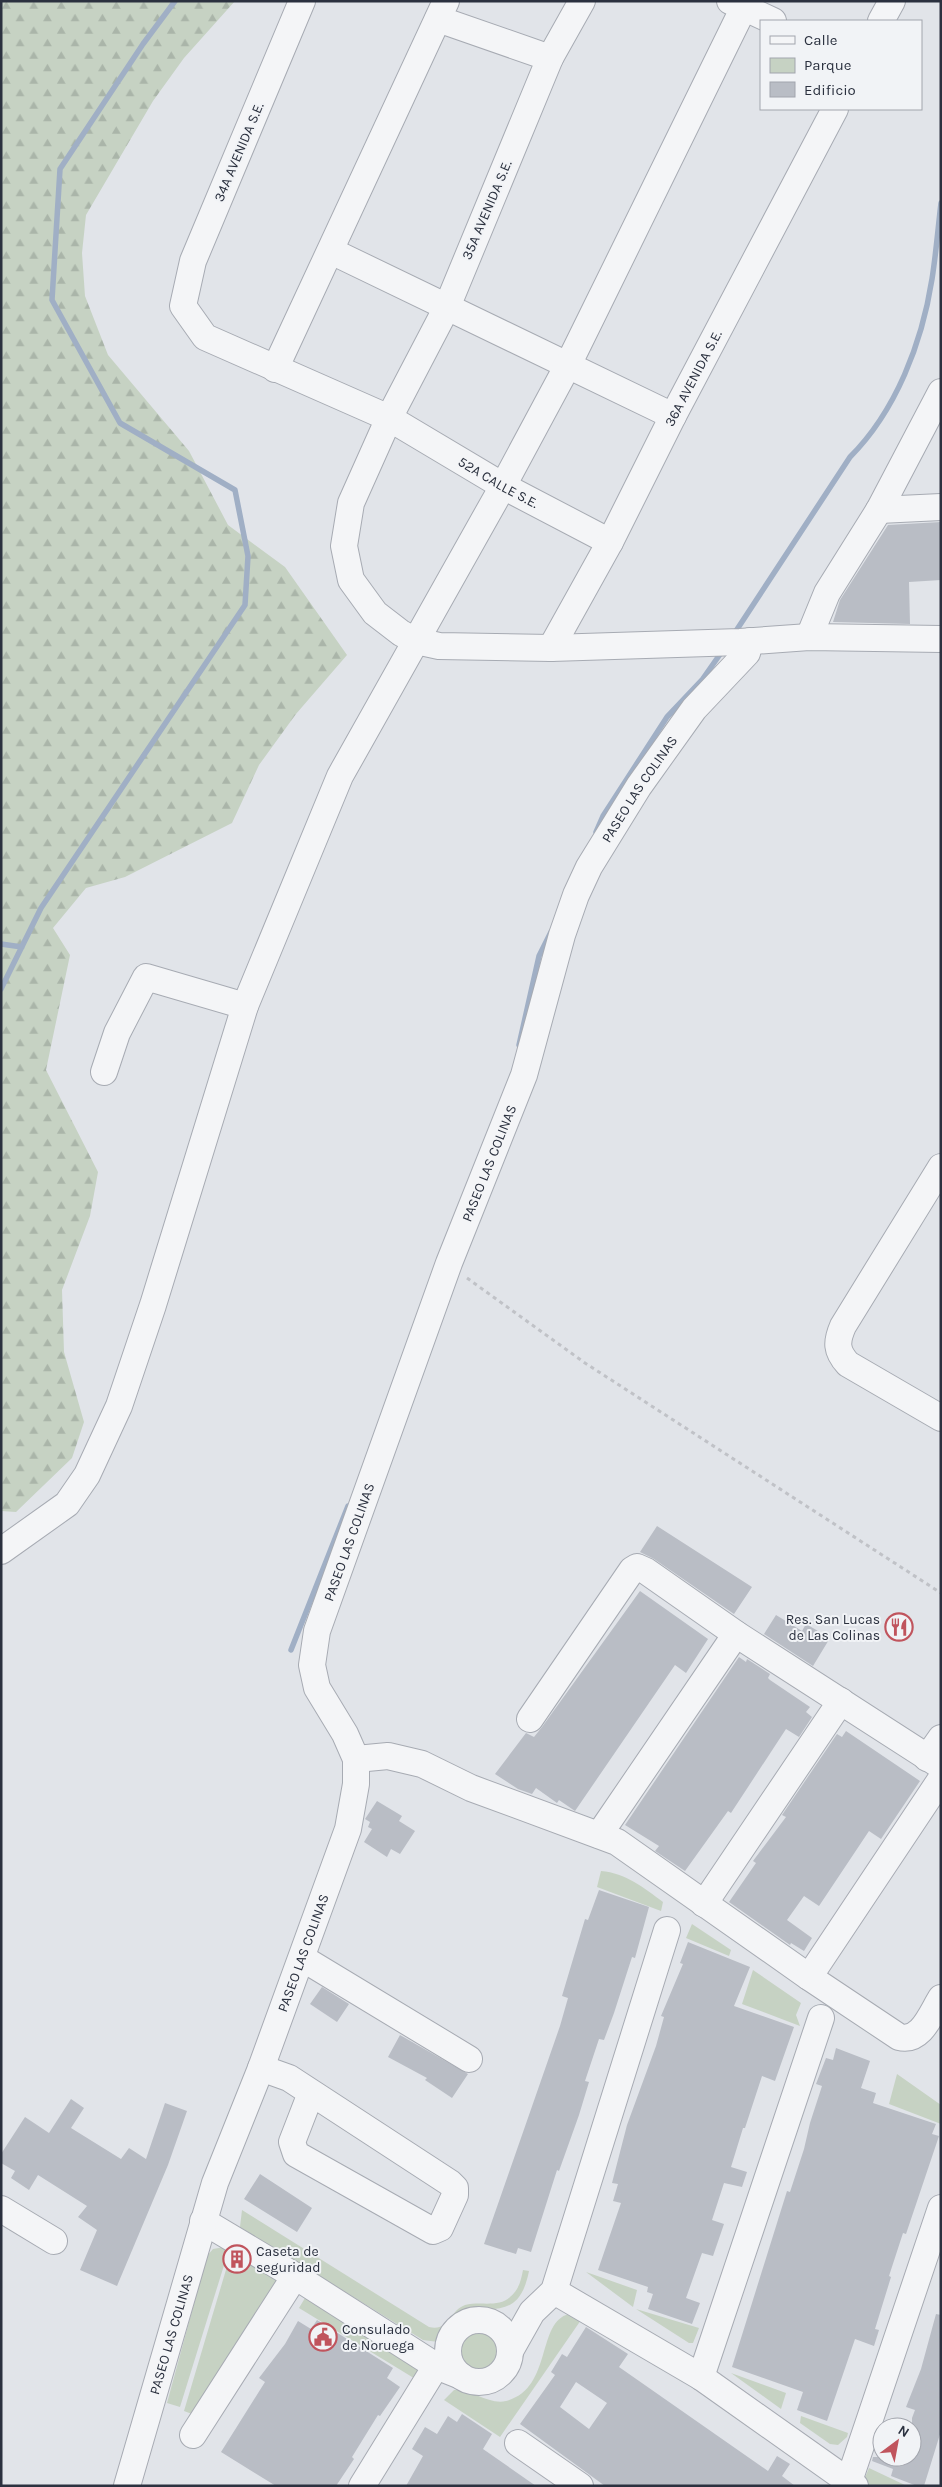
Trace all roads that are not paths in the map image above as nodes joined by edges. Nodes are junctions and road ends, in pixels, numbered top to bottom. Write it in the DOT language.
graph roads {
  1 [pos="302,1"];
  2 [pos="582,1"];
  3 [pos="892,1"];
  4 [pos="737,4"];
  5 [pos="442,10"];
  6 [pos="771,20"];
  7 [pos="882,20"];
  8 [pos="550,58"];
  9 [pos="834,110"];
  10 [pos="332,251"];
  11 [pos="183,306"];
  12 [pos="447,307"];
  13 [pos="568,365"];
  14 [pos="276,369"];
  15 [pos="941,392"];
  16 [pos="673,416"];
  17 [pos="389,418"];
  18 [pos="503,486"];
  19 [pos="941,507"];
  20 [pos="879,510"];
  21 [pos="610,542"];
  22 [pos="810,637"];
  23 [pos="941,639"];
  24 [pos="416,641"];
  25 [pos="745,641"];
  26 [pos="551,648"];
  27 [pos="245,1006"];
  28 [pos="104,1072"];
  29 [pos="941,1167"];
  30 [pos="934,1196"];
  31 [pos="941,1418"];
  32 [pos="1,1551"];
  33 [pos="736,1634"];
  34 [pos="841,1701"];
  35 [pos="530,1719"];
  36 [pos="356,1759"];
  37 [pos="937,1760"];
  38 [pos="599,1835"];
  39 [pos="704,1904"];
  40 [pos="667,1930"];
  41 [pos="302,1958"];
  42 [pos="810,1977"];
  43 [pos="941,1998"];
  44 [pos="821,2018"];
  45 [pos="469,2059"];
  46 [pos="261,2068"];
  47 [pos="311,2092"];
  48 [pos="941,2208"];
  49 [pos="1,2209"];
  50 [pos="203,2221"];
  51 [pos="937,2236"];
  52 [pos="54,2242"];
  53 [pos="295,2276"];
  54 [pos="554,2291"];
  55 [pos="532,2312"];
  56 [pos="492,2323"];
  57 [pos="510,2351"];
  58 [pos="435,2356"];
  59 [pos="702,2377"];
  60 [pos="193,2435"];
  61 [pos="518,2442"];
  62 [pos="852,2483"];
  63 [pos="127,2486"];
  64 [pos="362,2486"];
  65 [pos="580,2486"];
  1 -- 11 [label="street, 34A AVENIDA S.E."];
  2 -- 8 [label="street, 35A AVENIDA S.E."];
  3 -- 7 [label="street"];
  4 -- 6 [label="street"];
  4 -- 13 [label="street"];
  5 -- 8 [label="street"];
  5 -- 10 [label="street"];
  8 -- 12 [label="street, 35A AVENIDA S.E."];
  9 -- 16 [label="street, 36A AVENIDA S.E."];
  10 -- 12 [label="street"];
  10 -- 14 [label="street"];
  11 -- 14 [label="street, 52A CALLE S.E."];
  12 -- 13 [label="street"];
  12 -- 17 [label="street, 35A AVENIDA S.E."];
  13 -- 16 [label="street"];
  13 -- 18 [label="street"];
  14 -- 17 [label="street, 52A CALLE S.E."];
  15 -- 20 [label="street"];
  16 -- 21 [label="street, 36A AVENIDA S.E."];
  17 -- 18 [label="street, 52A CALLE S.E."];
  17 -- 24 [label="street, 35A AVENIDA S.E."];
  18 -- 21 [label="street, 52A CALLE S.E."];
  18 -- 24 [label="street"];
  19 -- 20 [label="street"];
  20 -- 22 [label="street"];
  21 -- 26 [label="street, 36A AVENIDA S.E."];
  22 -- 23 [label="street"];
  22 -- 25 [label="street"];
  24 -- 26 [label="street"];
  24 -- 27 [label="street"];
  25 -- 26 [label="street"];
  25 -- 36 [label="street, PASEO LAS COLINAS"];
  27 -- 28 [label="street"];
  27 -- 32 [label="street"];
  29 -- 30 [label="street"];
  30 -- 31 [label="street"];
  33 -- 34 [label="street"];
  33 -- 35 [label="street"];
  33 -- 38 [label="street"];
  34 -- 37 [label="street"];
  34 -- 39 [label="street"];
  36 -- 38 [label="street"];
  36 -- 41 [label="street, PASEO LAS COLINAS"];
  37 -- 42 [label="street"];
  38 -- 39 [label="street"];
  39 -- 42 [label="street"];
  40 -- 54 [label="street"];
  41 -- 45 [label="street"];
  41 -- 46 [label="street, PASEO LAS COLINAS"];
  42 -- 43 [label="street"];
  44 -- 59 [label="street"];
  46 -- 47 [label="street"];
  46 -- 50 [label="street, PASEO LAS COLINAS"];
  47 -- 47 [label="street"];
  48 -- 51 [label="street"];
  49 -- 52 [label="street"];
  50 -- 53 [label="street"];
  50 -- 63 [label="street, PASEO LAS COLINAS"];
  51 -- 62 [label="street"];
  53 -- 58 [label="street"];
  53 -- 60 [label="street"];
  54 -- 55 [label="street"];
  54 -- 59 [label="street"];
  55 -- 56 [label="street"];
  55 -- 57 [label="street"];
  56 -- 57 [label="street"];
  56 -- 58 [label="street"];
  57 -- 58 [label="street"];
  58 -- 64 [label="street"];
  59 -- 62 [label="street"];
  61 -- 65 [label="street"];
}
